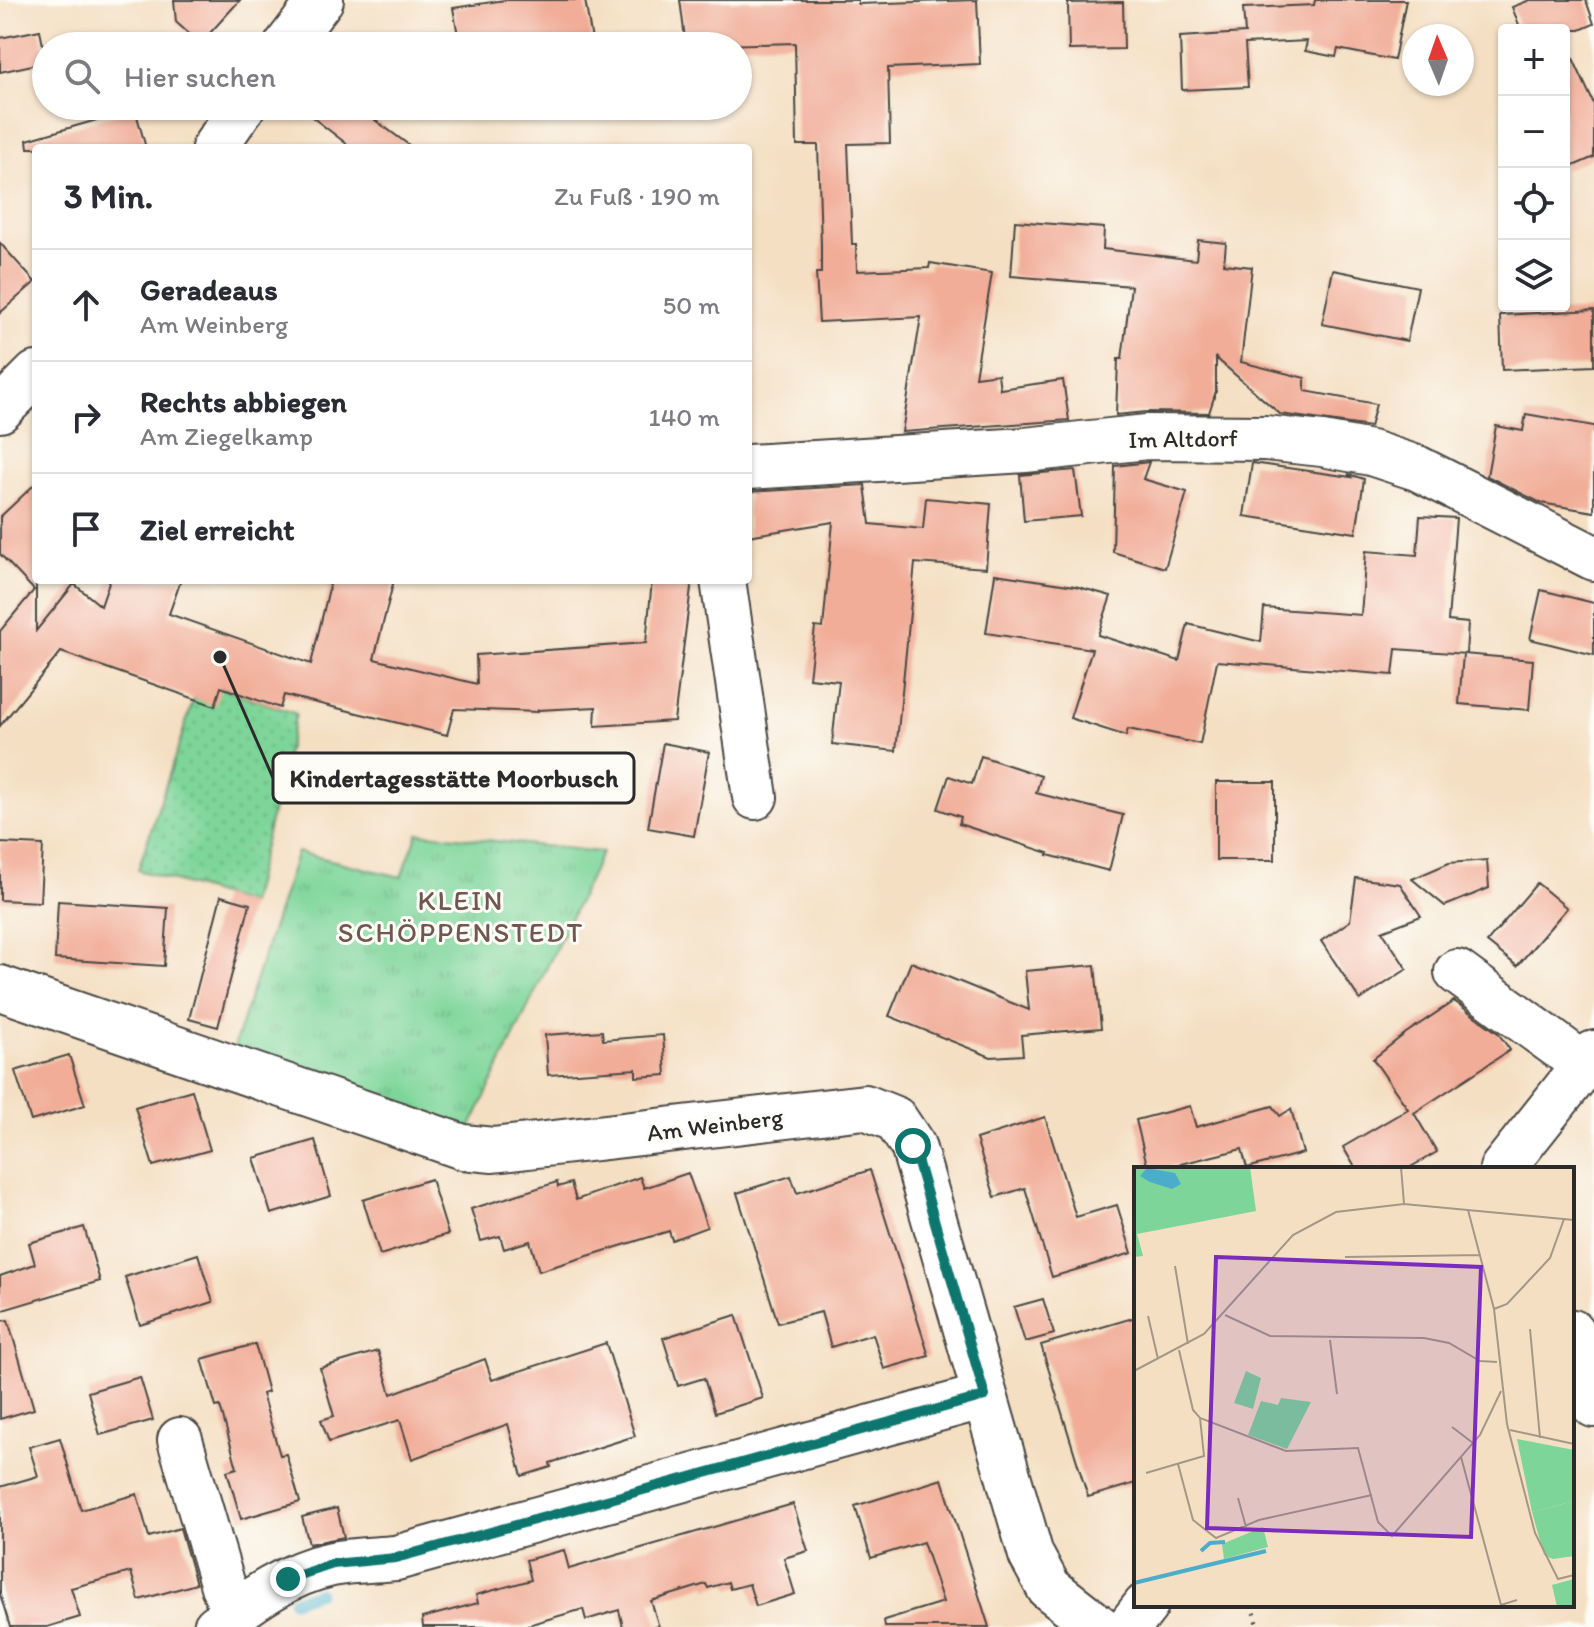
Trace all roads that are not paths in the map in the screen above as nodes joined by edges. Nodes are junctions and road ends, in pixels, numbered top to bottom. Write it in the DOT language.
graph roads {
  1 [pos="321,0"];
  2 [pos="297,32"];
  3 [pos="233,120"];
  4 [pos="217,144"];
  5 [pos="32,378"];
  6 [pos="0,410"];
  7 [pos="752,467"];
  8 [pos="1594,558"];
  9 [pos="724,584"];
  10 [pos="755,797"];
  11 [pos="1457,972"];
  12 [pos="0,988"];
  13 [pos="1589,1059"];
  14 [pos="1514,1163"];
  15 [pos="1574,1339"];
  16 [pos="985,1396"];
  17 [pos="1594,1405"];
  18 [pos="180,1440"];
  19 [pos="1144,1607"];
  20 [pos="225,1620"];
  21 [pos="1099,1627"];
  22 [pos="1129,1627"];
  1 -- 2 [label="street"];
  3 -- 4 [label="street"];
  5 -- 6 [label="street"];
  7 -- 8 [label="street, Im Altdorf"];
  9 -- 10 [label="street"];
  11 -- 13 [label="street"];
  12 -- 16 [label="street, Am Weinberg"];
  13 -- 14 [label="street"];
  15 -- 17 [label="street"];
  16 -- 20 [label="street"];
  16 -- 21 [label="street, Am Weinberg"];
  18 -- 20 [label="street"];
  19 -- 22 [label="street"];
}
